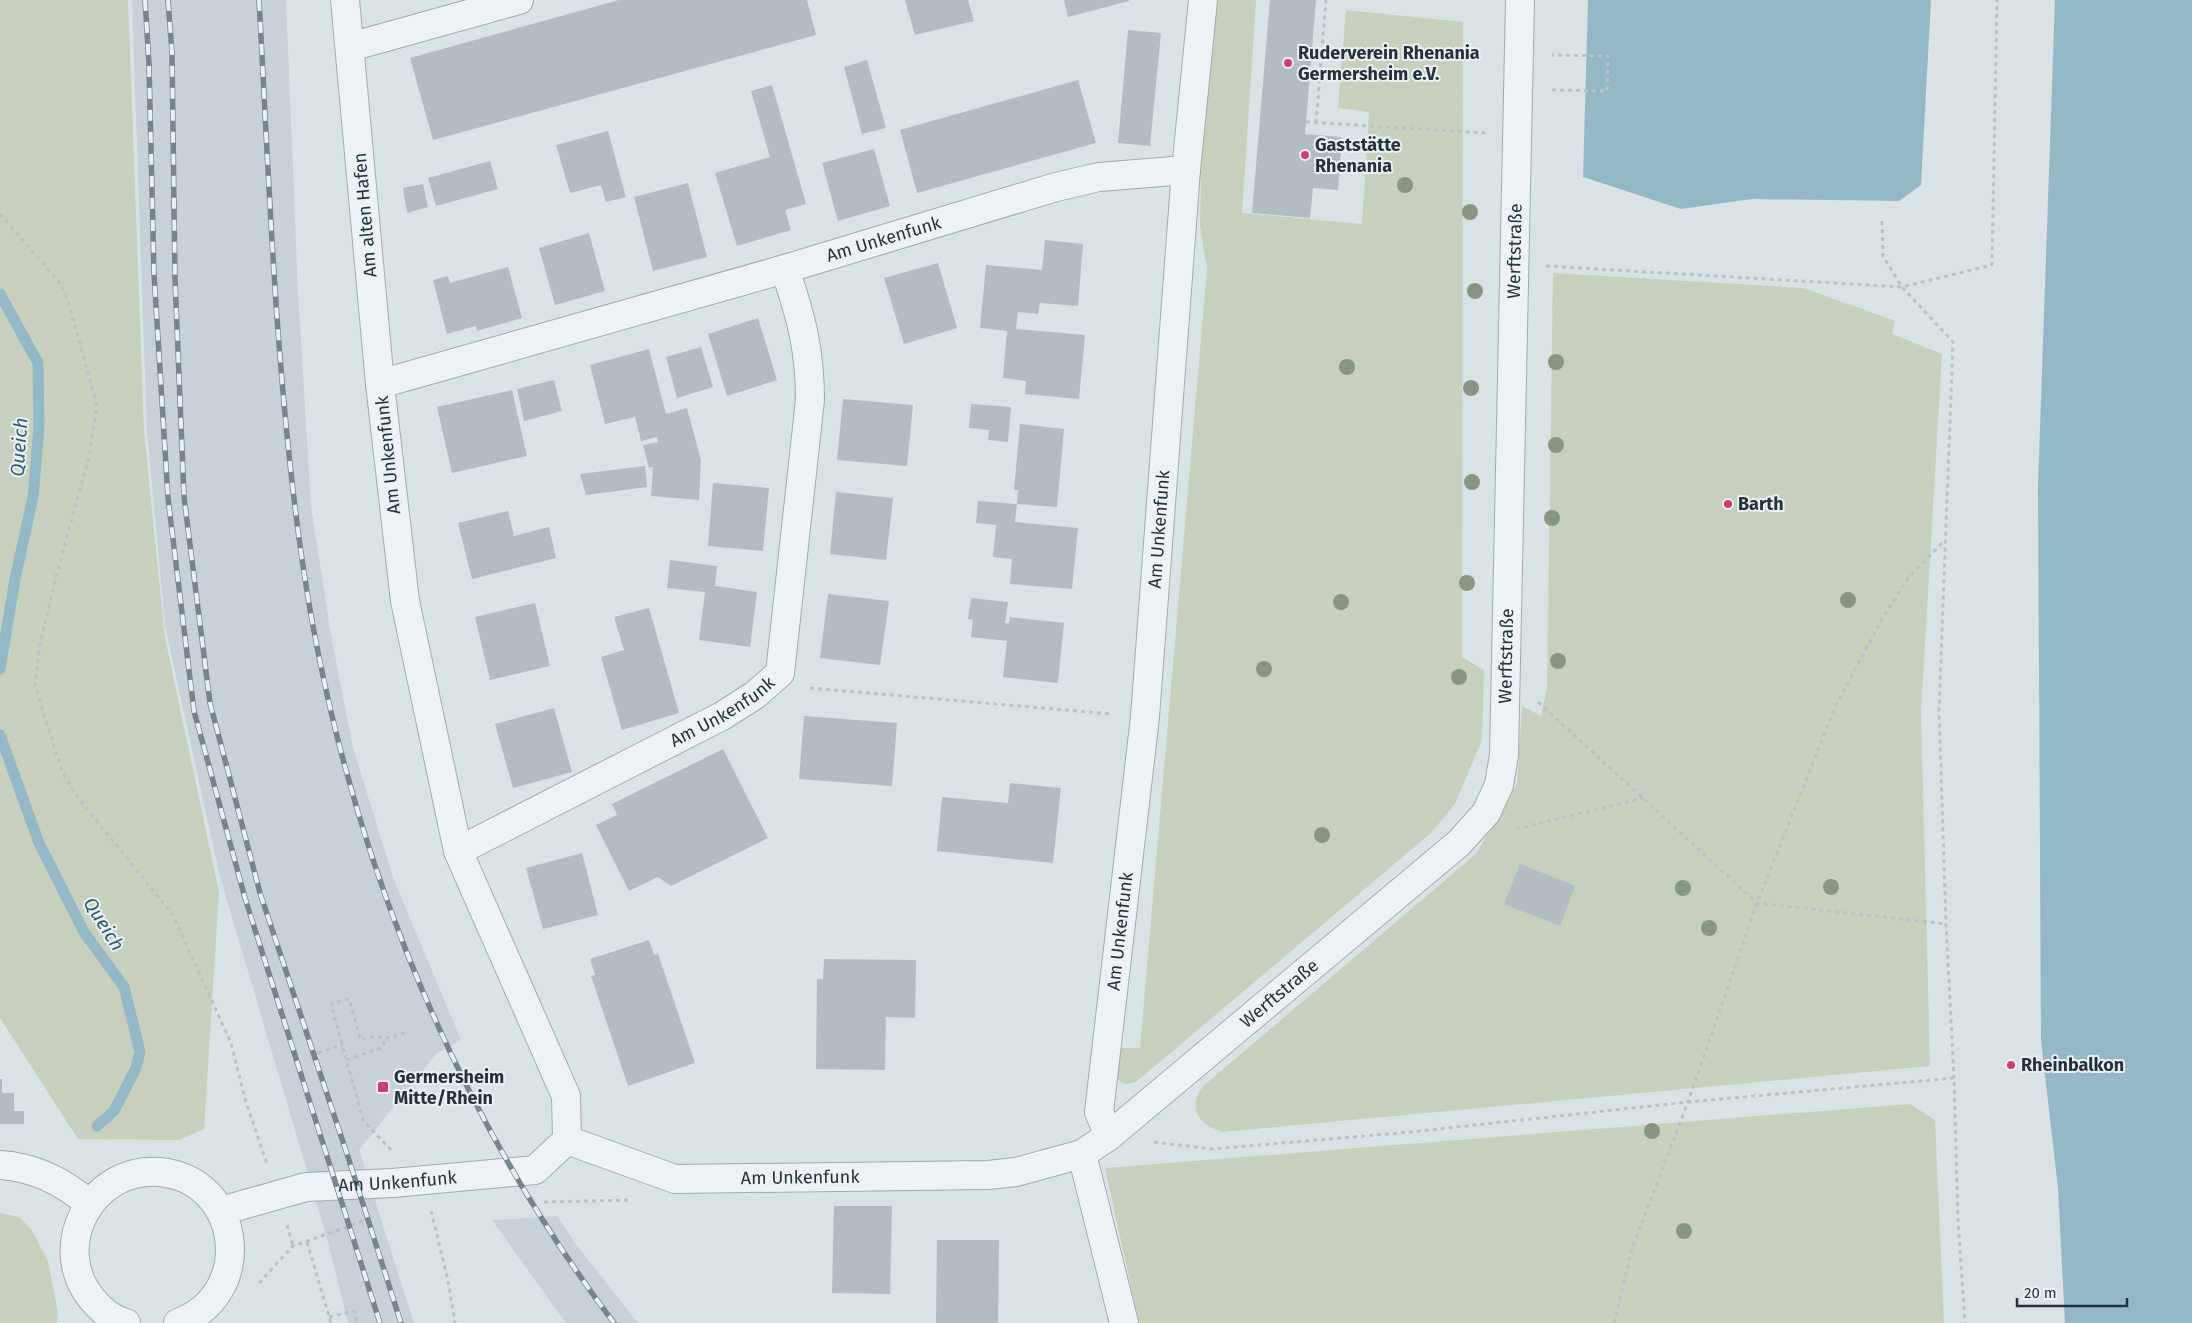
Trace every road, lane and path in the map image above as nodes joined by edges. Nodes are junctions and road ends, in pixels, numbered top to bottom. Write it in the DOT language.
graph roads {
  1 [pos="345,0"];
  2 [pos="519,0"];
  3 [pos="1203,0"];
  4 [pos="1326,0"];
  5 [pos="1520,0"];
  6 [pos="1997,0"];
  7 [pos="350,47"];
  8 [pos="1547,55"];
  9 [pos="1546,90"];
  10 [pos="1306,122"];
  11 [pos="1316,123"];
  12 [pos="1518,135"];
  13 [pos="1186,170"];
  14 [pos="0,214"];
  15 [pos="1882,221"];
  16 [pos="1515,265"];
  17 [pos="785,269"];
  18 [pos="1902,287"];
  19 [pos="380,384"];
  20 [pos="1944,540"];
  21 [pos="780,674"];
  22 [pos="1506,690"];
  23 [pos="1145,717"];
  24 [pos="1644,798"];
  25 [pos="1508,831"];
  26 [pos="458,851"];
  27 [pos="1757,903"];
  28 [pos="1946,924"];
  29 [pos="408,1032"];
  30 [pos="387,1038"];
  31 [pos="342,1044"];
  32 [pos="318,1053"];
  33 [pos="346,1060"];
  34 [pos="1954,1078"];
  35 [pos="1688,1102"];
  36 [pos="1109,1136"];
  37 [pos="567,1140"];
  38 [pos="1082,1154"];
  39 [pos="392,1158"];
  40 [pos="0,1165"];
  41 [pos="268,1165"];
  42 [pos="89,1204"];
  43 [pos="429,1206"];
  44 [pos="221,1211"];
  45 [pos="307,1242"];
  46 [pos="293,1246"];
  47 [pos="258,1286"];
  48 [pos="329,1317"];
  49 [pos="122,1322"];
  50 [pos="178,1323"];
  51 [pos="331,1323"];
  52 [pos="357,1323"];
  53 [pos="455,1323"];
  54 [pos="1124,1323"];
  55 [pos="1614,1323"];
  56 [pos="1965,1323"];
  1 -- 7 [label="street, Am alten Hafen"];
  2 -- 7 [label="street"];
  3 -- 13 [label="street, Am Unkenfunk"];
  4 -- 11 [label="path"];
  5 -- 12 [label="street, Werftstraße"];
  6 -- 18 [label="path"];
  7 -- 19 [label="street, Am alten Hafen"];
  8 -- 9 [label="path"];
  10 -- 11 [label="path"];
  11 -- 12 [label="path"];
  12 -- 16 [label="street, Werftstraße"];
  13 -- 17 [label="street, Am Unkenfunk"];
  13 -- 23 [label="street, Am Unkenfunk"];
  14 -- 41 [label="path"];
  15 -- 18 [label="path"];
  16 -- 18 [label="path"];
  16 -- 22 [label="street, Werftstraße"];
  17 -- 19 [label="street, Am Unkenfunk"];
  17 -- 21 [label="street, Am Unkenfunk"];
  18 -- 20 [label="path"];
  19 -- 26 [label="street, Am Unkenfunk"];
  20 -- 27 [label="path"];
  20 -- 28 [label="path"];
  21 -- 23 [label="path"];
  21 -- 26 [label="street, Am Unkenfunk"];
  22 -- 24 [label="path"];
  22 -- 36 [label="street, Werftstraße"];
  23 -- 36 [label="street, Am Unkenfunk"];
  24 -- 25 [label="path"];
  24 -- 27 [label="path"];
  26 -- 37 [label="street, Am Unkenfunk"];
  27 -- 28 [label="path"];
  27 -- 35 [label="path"];
  28 -- 34 [label="path"];
  29 -- 30 [label="path"];
  30 -- 31 [label="path"];
  30 -- 33 [label="path"];
  31 -- 32 [label="path"];
  31 -- 33 [label="path"];
  33 -- 39 [label="path"];
  34 -- 35 [label="path"];
  34 -- 56 [label="path"];
  35 -- 36 [label="path"];
  35 -- 55 [label="path"];
  36 -- 38 [label="street, Am Unkenfunk"];
  37 -- 38 [label="street, Am Unkenfunk"];
  37 -- 44 [label="street, Am Unkenfunk"];
  38 -- 54 [label="street"];
  40 -- 42 [label="street"];
  42 -- 44 [label="street"];
  42 -- 49 [label="street"];
  43 -- 53 [label="path"];
  44 -- 50 [label="street"];
  45 -- 48 [label="path"];
  46 -- 47 [label="path"];
  48 -- 51 [label="path"];
  48 -- 52 [label="path"];
}
